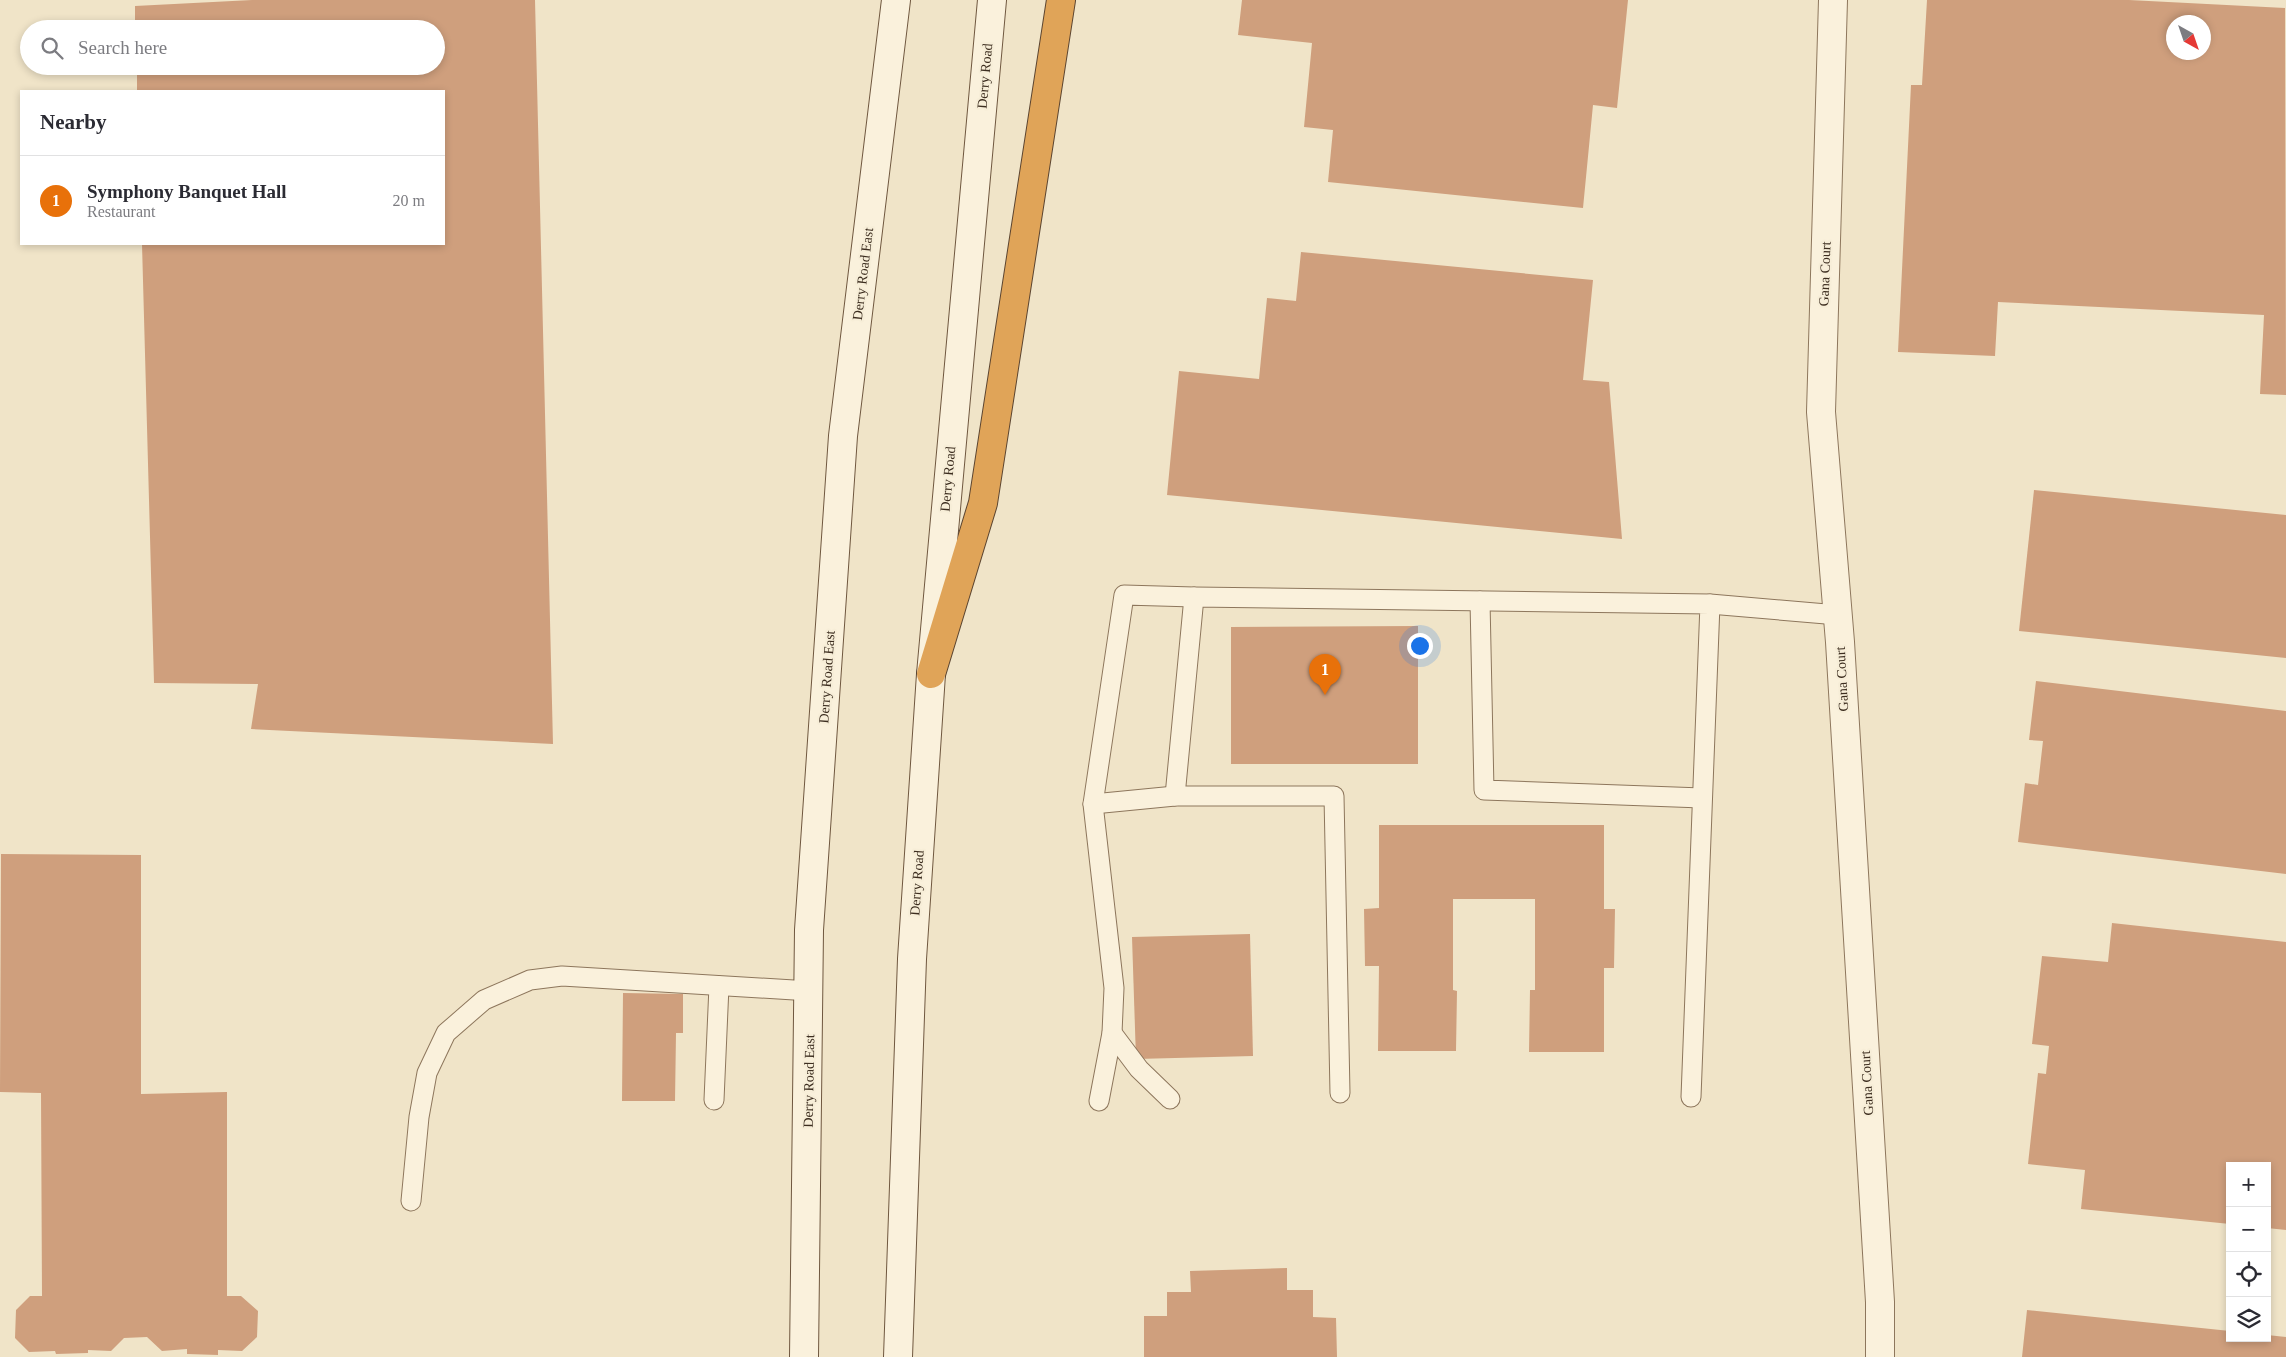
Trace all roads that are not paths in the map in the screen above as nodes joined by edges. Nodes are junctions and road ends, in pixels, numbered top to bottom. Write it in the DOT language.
graph roads {
  1 [pos="896,0"];
  2 [pos="992,0"];
  3 [pos="1061,0"];
  4 [pos="1833,0"];
  5 [pos="1194,598"];
  6 [pos="1480,601"];
  7 [pos="1710,604"];
  8 [pos="1838,615"];
  9 [pos="931,674"];
  10 [pos="1175,796"];
  11 [pos="1702,798"];
  12 [pos="1093,804"];
  13 [pos="719,986"];
  14 [pos="810,991"];
  15 [pos="1112,1033"];
  16 [pos="1340,1093"];
  17 [pos="1692,1097"];
  18 [pos="1170,1099"];
  19 [pos="714,1100"];
  20 [pos="1099,1101"];
  21 [pos="411,1201"];
  22 [pos="804,1357"];
  23 [pos="898,1357"];
  24 [pos="1880,1357"];
  1 -- 14 [label="main road, Derry Road East"];
  2 -- 9 [label="main road, Derry Road"];
  3 -- 9 [label="highway"];
  4 -- 8 [label="main road, Gana Court"];
  5 -- 6 [label="lane"];
  5 -- 10 [label="lane"];
  5 -- 12 [label="lane"];
  6 -- 7 [label="lane"];
  6 -- 11 [label="lane"];
  7 -- 8 [label="lane"];
  7 -- 11 [label="lane"];
  8 -- 24 [label="main road, Gana Court"];
  9 -- 23 [label="main road, Derry Road"];
  10 -- 12 [label="lane"];
  10 -- 16 [label="lane"];
  11 -- 17 [label="lane"];
  12 -- 15 [label="lane"];
  13 -- 14 [label="lane"];
  13 -- 19 [label="lane"];
  13 -- 21 [label="lane"];
  14 -- 22 [label="main road, Derry Road East"];
  15 -- 18 [label="lane"];
  15 -- 20 [label="lane"];
}
